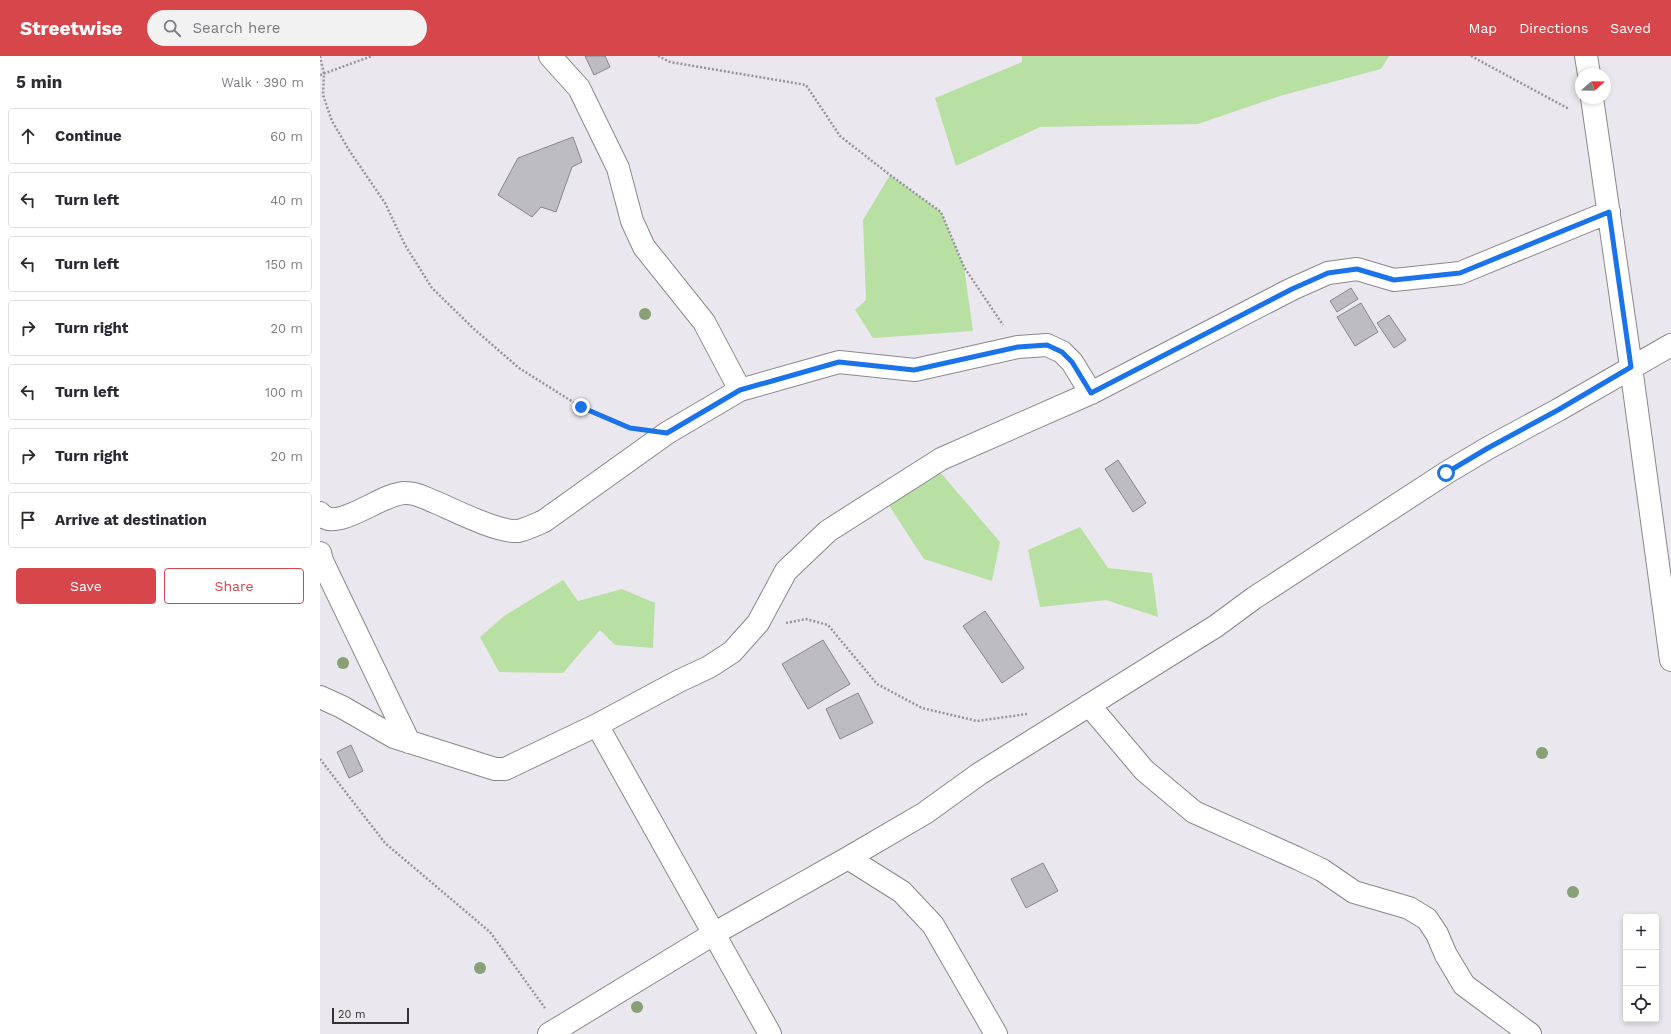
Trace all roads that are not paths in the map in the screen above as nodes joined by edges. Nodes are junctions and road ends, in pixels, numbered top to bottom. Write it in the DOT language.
graph roads {
  1 [pos="550,56"];
  2 [pos="1586,56"];
  3 [pos="1588,68"];
  4 [pos="1593,104"];
  5 [pos="1609,212"];
  6 [pos="1671,344"];
  7 [pos="1631,367"];
  8 [pos="740,390"];
  9 [pos="1091,393"];
  10 [pos="320,513"];
  11 [pos="320,553"];
  12 [pos="1671,660"];
  13 [pos="320,696"];
  14 [pos="1089,705"];
  15 [pos="597,725"];
  16 [pos="409,742"];
  17 [pos="848,858"];
  18 [pos="715,933"];
  19 [pos="557,1032"];
  20 [pos="770,1034"];
  21 [pos="996,1034"];
  22 [pos="1530,1034"];
  1 -- 8 [label="street"];
  2 -- 3 [label="street"];
  4 -- 5 [label="street"];
  5 -- 7 [label="street"];
  5 -- 9 [label="street"];
  6 -- 7 [label="street"];
  7 -- 12 [label="street"];
  7 -- 14 [label="street"];
  8 -- 9 [label="street"];
  8 -- 10 [label="street"];
  9 -- 15 [label="street"];
  11 -- 16 [label="street"];
  13 -- 16 [label="street"];
  14 -- 17 [label="street"];
  14 -- 22 [label="street"];
  15 -- 16 [label="street"];
  15 -- 18 [label="street"];
  17 -- 18 [label="street"];
  17 -- 21 [label="street"];
  18 -- 19 [label="street"];
  18 -- 20 [label="street"];
}
